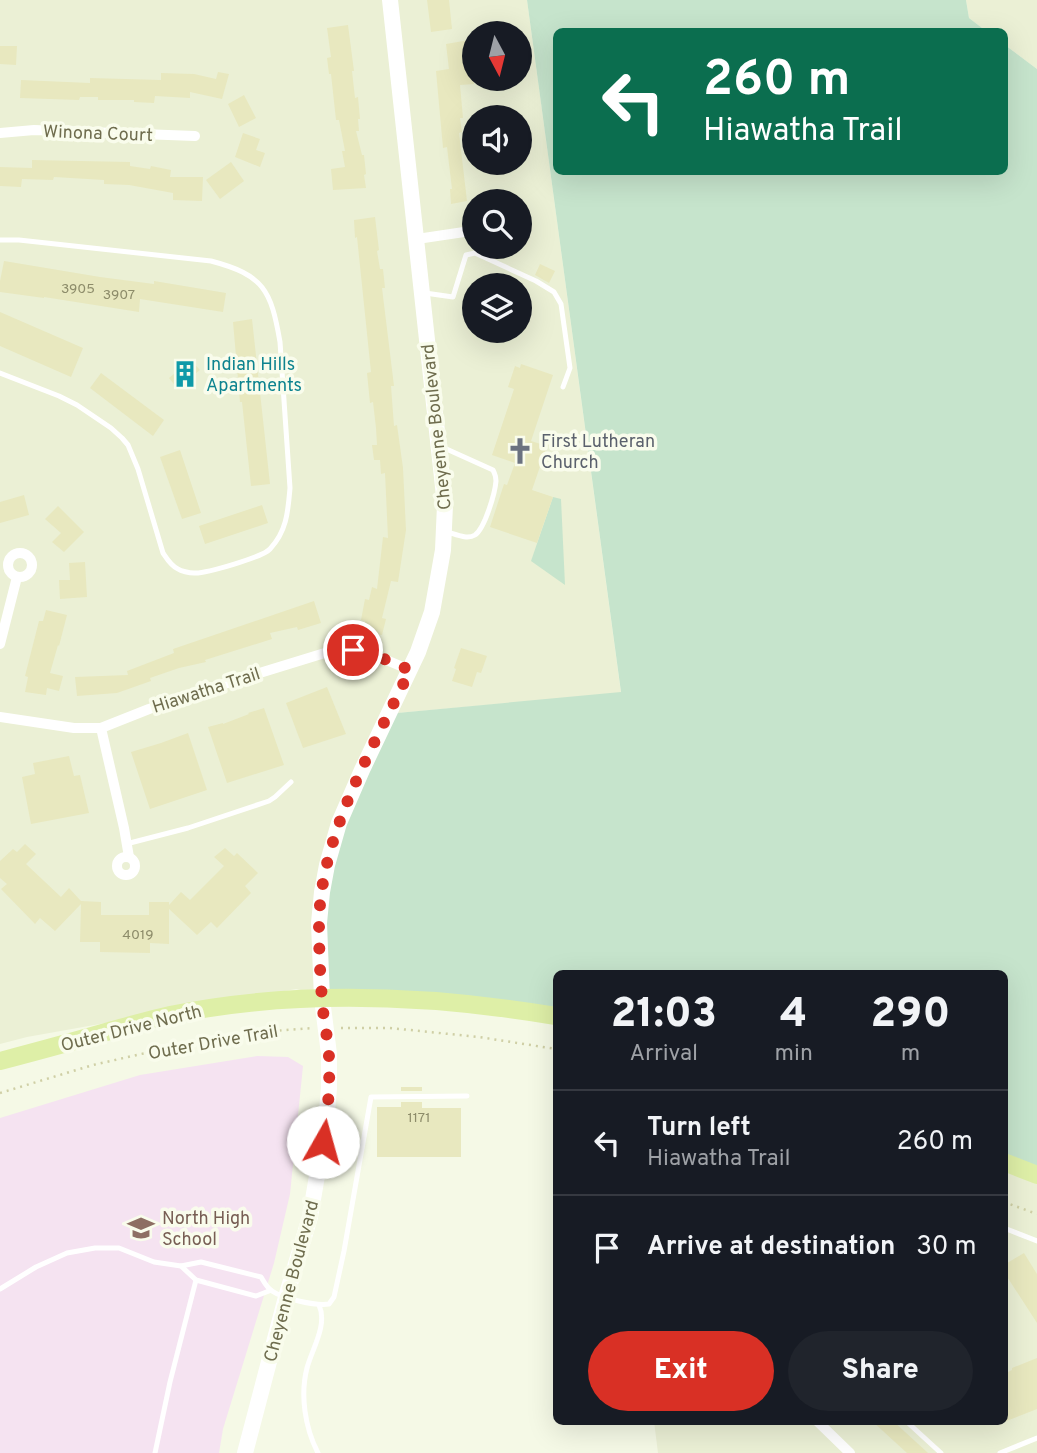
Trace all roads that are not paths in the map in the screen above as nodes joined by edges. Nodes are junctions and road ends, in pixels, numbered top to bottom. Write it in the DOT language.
graph roads {
  1 [pos="390,0"];
  2 [pos="0,133"];
  3 [pos="195,136"];
  4 [pos="462,232"];
  5 [pos="417,239"];
  6 [pos="0,240"];
  7 [pos="422,293"];
  8 [pos="0,373"];
  9 [pos="563,387"];
  10 [pos="440,446"];
  11 [pos="444,532"];
  12 [pos="17,577"];
  13 [pos="0,644"];
  14 [pos="410,670"];
  15 [pos="0,717"];
  16 [pos="101,728"];
  17 [pos="291,782"];
  18 [pos="126,844"];
  19 [pos="128,857"];
  20 [pos="322,999"];
  21 [pos="553,1016"];
  22 [pos="0,1061"];
  23 [pos="467,1096"];
  24 [pos="1008,1164"];
  25 [pos="1037,1175"];
  26 [pos="1008,1230"];
  27 [pos="1037,1241"];
  28 [pos="181,1266"];
  29 [pos="197,1280"];
  30 [pos="0,1289"];
  31 [pos="270,1291"];
  32 [pos="286,1297"];
  33 [pos="319,1305"];
  34 [pos="821,1425"];
  35 [pos="910,1425"];
  36 [pos="1037,1438"];
  37 [pos="155,1453"];
  38 [pos="245,1453"];
  39 [pos="318,1453"];
  40 [pos="850,1453"];
  41 [pos="941,1453"];
  42 [pos="1000,1453"];
  1 -- 5 [label="street, Cheyenne Boulevard"];
  2 -- 3 [label="street, Winona Court"];
  4 -- 5 [label="street"];
  5 -- 7 [label="street, Cheyenne Boulevard"];
  6 -- 8 [label="lane"];
  7 -- 9 [label="lane"];
  7 -- 10 [label="street, Cheyenne Boulevard"];
  10 -- 11 [label="street, Cheyenne Boulevard"];
  10 -- 11 [label="lane"];
  11 -- 14 [label="street, Cheyenne Boulevard"];
  12 -- 13 [label="street"];
  14 -- 16 [label="street, Hiawatha Trail"];
  14 -- 20 [label="street, Cheyenne Boulevard"];
  15 -- 16 [label="street, Hiawatha Trail"];
  16 -- 18 [label="street"];
  17 -- 18 [label="lane"];
  18 -- 19 [label="street"];
  20 -- 21 [label="main road, Outer Drive North"];
  20 -- 22 [label="main road, Outer Drive North"];
  20 -- 32 [label="street, Cheyenne Boulevard"];
  23 -- 33 [label="lane"];
  24 -- 25 [label="main road"];
  26 -- 27 [label="lane"];
  28 -- 29 [label="lane"];
  28 -- 30 [label="lane"];
  28 -- 31 [label="lane"];
  29 -- 31 [label="lane"];
  29 -- 37 [label="lane"];
  31 -- 32 [label="lane"];
  32 -- 33 [label="lane"];
  32 -- 38 [label="street, Cheyenne Boulevard"];
  33 -- 39 [label="lane"];
  34 -- 40 [label="street"];
  35 -- 41 [label="lane"];
  36 -- 42 [label="lane"];
}
